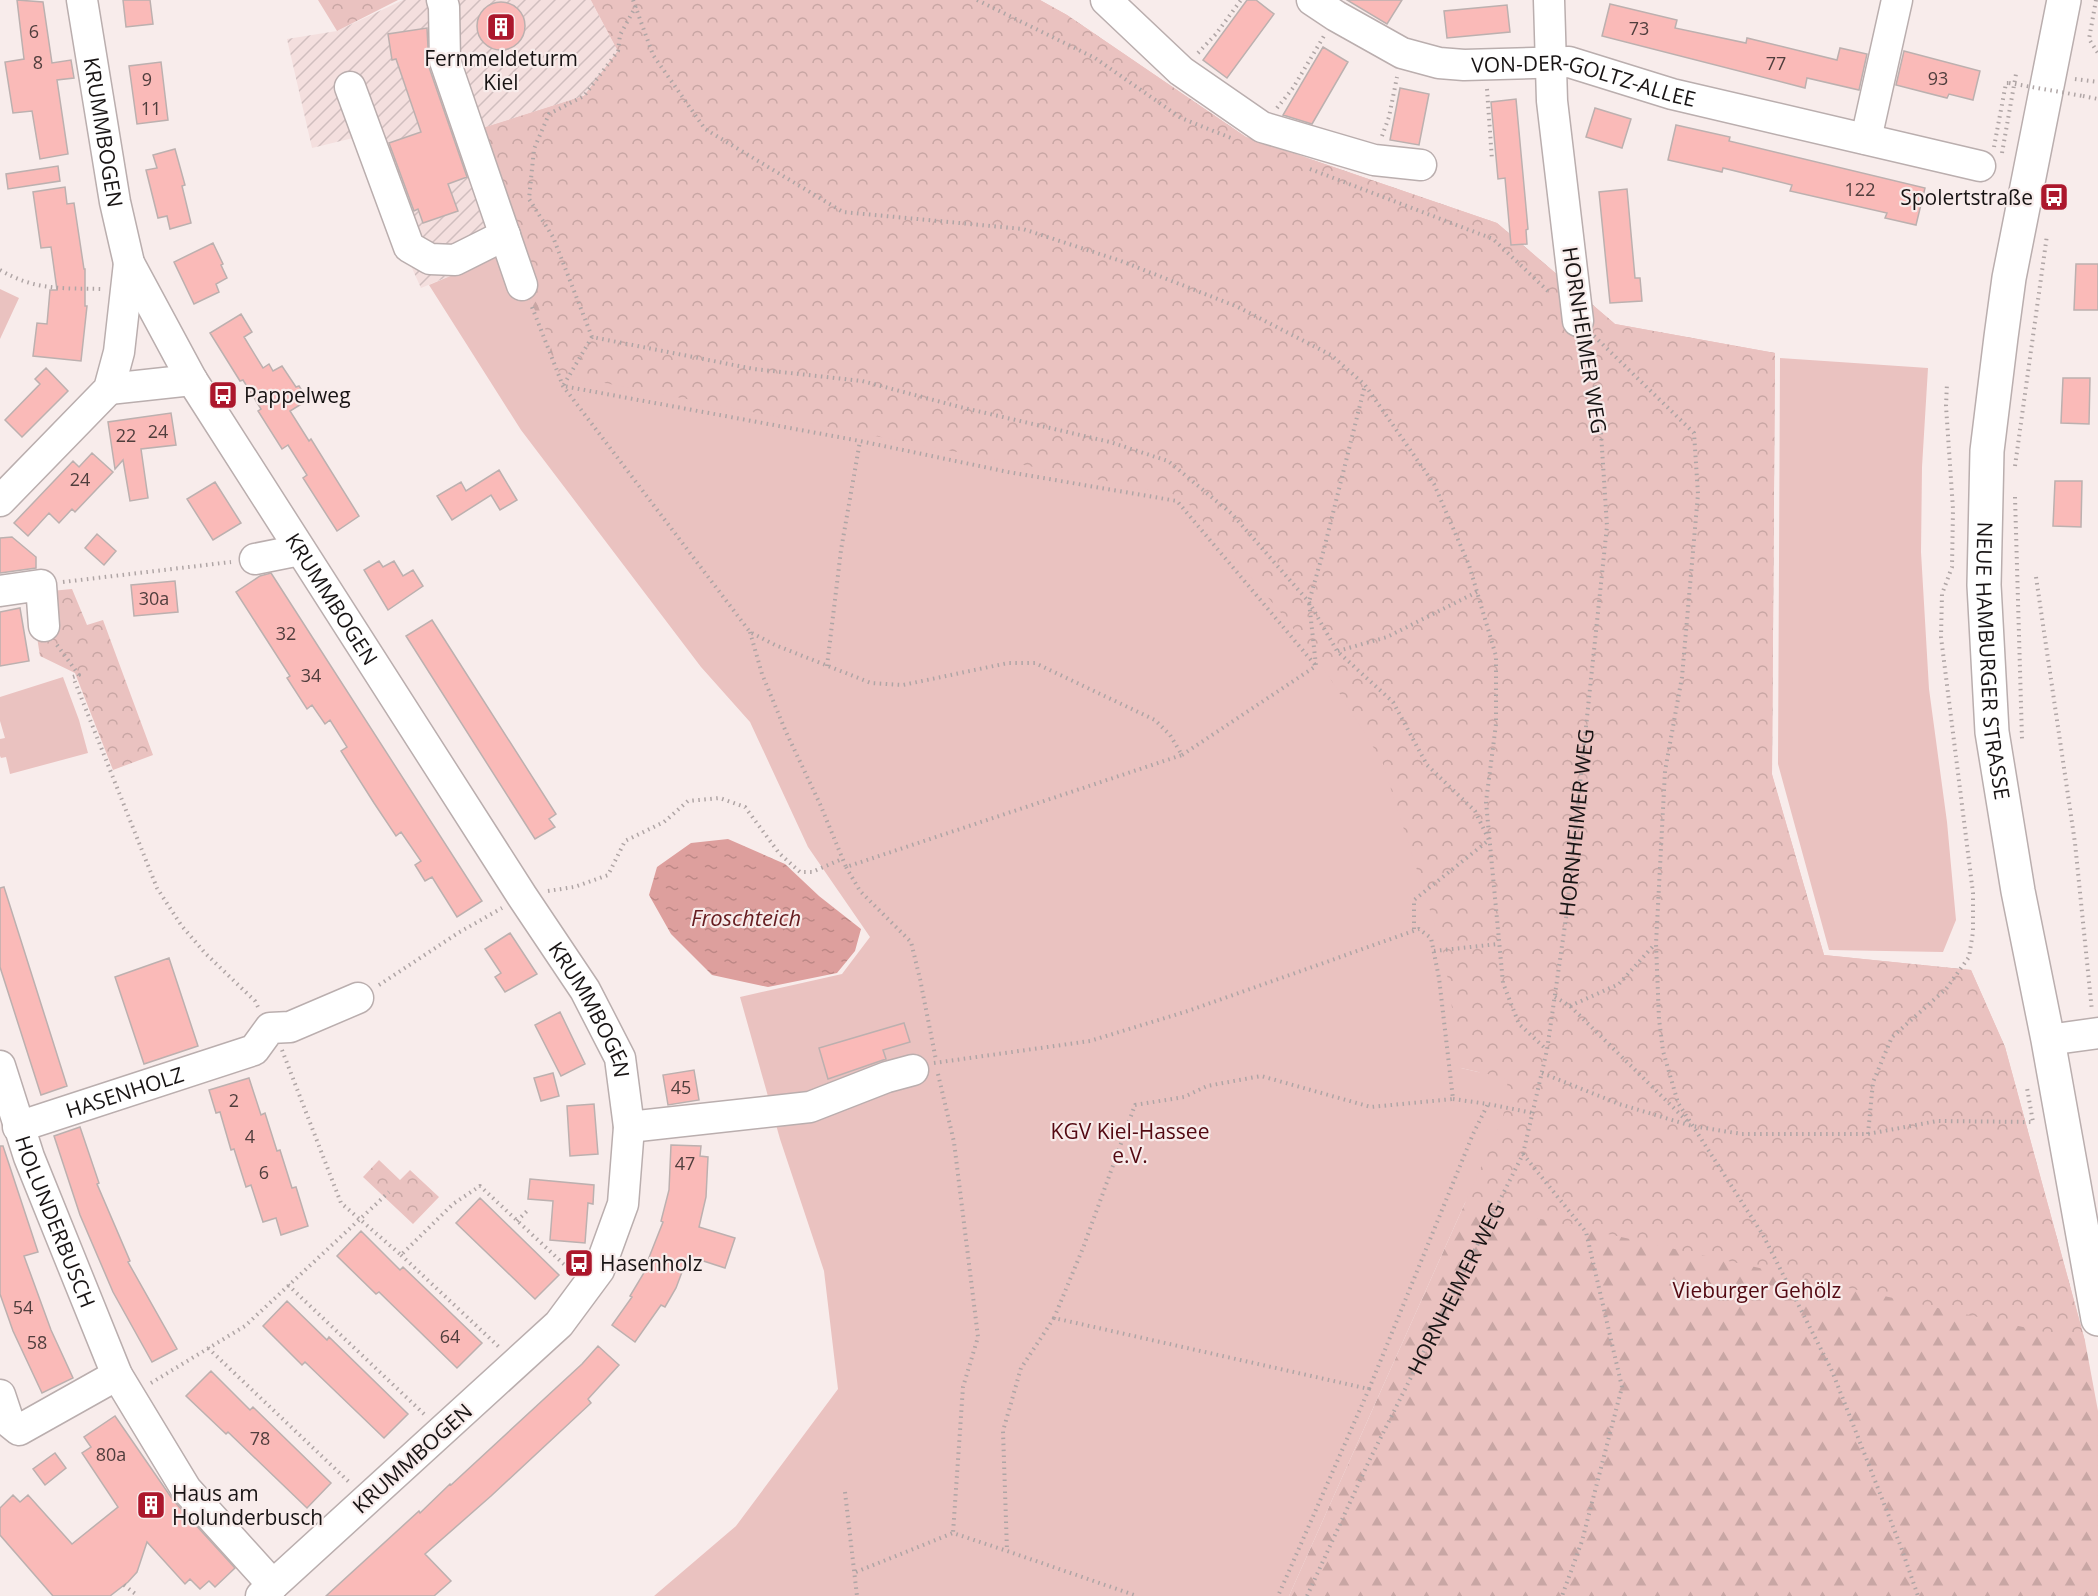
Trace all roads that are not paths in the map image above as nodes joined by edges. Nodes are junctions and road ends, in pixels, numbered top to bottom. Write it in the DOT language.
graph roads {
  1 [pos="82,0"];
  2 [pos="442,0"];
  3 [pos="1106,0"];
  4 [pos="1549,0"];
  5 [pos="1897,0"];
  6 [pos="2064,0"];
  7 [pos="1324,8"];
  8 [pos="1551,63"];
  9 [pos="350,87"];
  10 [pos="1866,139"];
  11 [pos="1990,164"];
  12 [pos="1421,165"];
  13 [pos="505,235"];
  14 [pos="127,276"];
  15 [pos="522,285"];
  16 [pos="1578,321"];
  17 [pos="192,380"];
  18 [pos="109,389"];
  19 [pos="0,501"];
  20 [pos="300,550"];
  21 [pos="255,559"];
  22 [pos="0,591"];
  23 [pos="44,626"];
  24 [pos="358,998"];
  25 [pos="2096,1034"];
  26 [pos="2048,1040"];
  27 [pos="0,1066"];
  28 [pos="925,1066"];
  29 [pos="18,1127"];
  30 [pos="629,1127"];
  31 [pos="2098,1319"];
  32 [pos="123,1386"];
  33 [pos="0,1395"];
  34 [pos="267,1591"];
  1 -- 14 [label="street, KRUMMBOGEN"];
  2 -- 13 [label="street"];
  3 -- 12 [label="street"];
  4 -- 8 [label="street, HORNHEIMER WEG"];
  5 -- 10 [label="street"];
  6 -- 26 [label="main road, NEUE HAMBURGER STRASSE"];
  7 -- 8 [label="street, VON-DER-GOLTZ-ALLEE"];
  8 -- 10 [label="street, VON-DER-GOLTZ-ALLEE"];
  8 -- 16 [label="street, HORNHEIMER WEG"];
  9 -- 13 [label="street"];
  10 -- 11 [label="street, VON-DER-GOLTZ-ALLEE"];
  13 -- 15 [label="street"];
  14 -- 17 [label="street, KRUMMBOGEN"];
  14 -- 18 [label="street, KRUMMBOGEN"];
  17 -- 18 [label="street"];
  17 -- 20 [label="street, KRUMMBOGEN"];
  18 -- 19 [label="street"];
  20 -- 21 [label="street"];
  20 -- 30 [label="street, KRUMMBOGEN"];
  22 -- 23 [label="street"];
  24 -- 29 [label="street, HASENHOLZ"];
  25 -- 26 [label="street"];
  26 -- 31 [label="main road, NEUE HAMBURGER STRASSE"];
  27 -- 29 [label="street, HOLUNDERBUSCH"];
  28 -- 30 [label="street"];
  29 -- 32 [label="street, HOLUNDERBUSCH"];
  30 -- 34 [label="street, KRUMMBOGEN"];
  32 -- 33 [label="street"];
  32 -- 34 [label="street, HOLUNDERBUSCH"];
}
